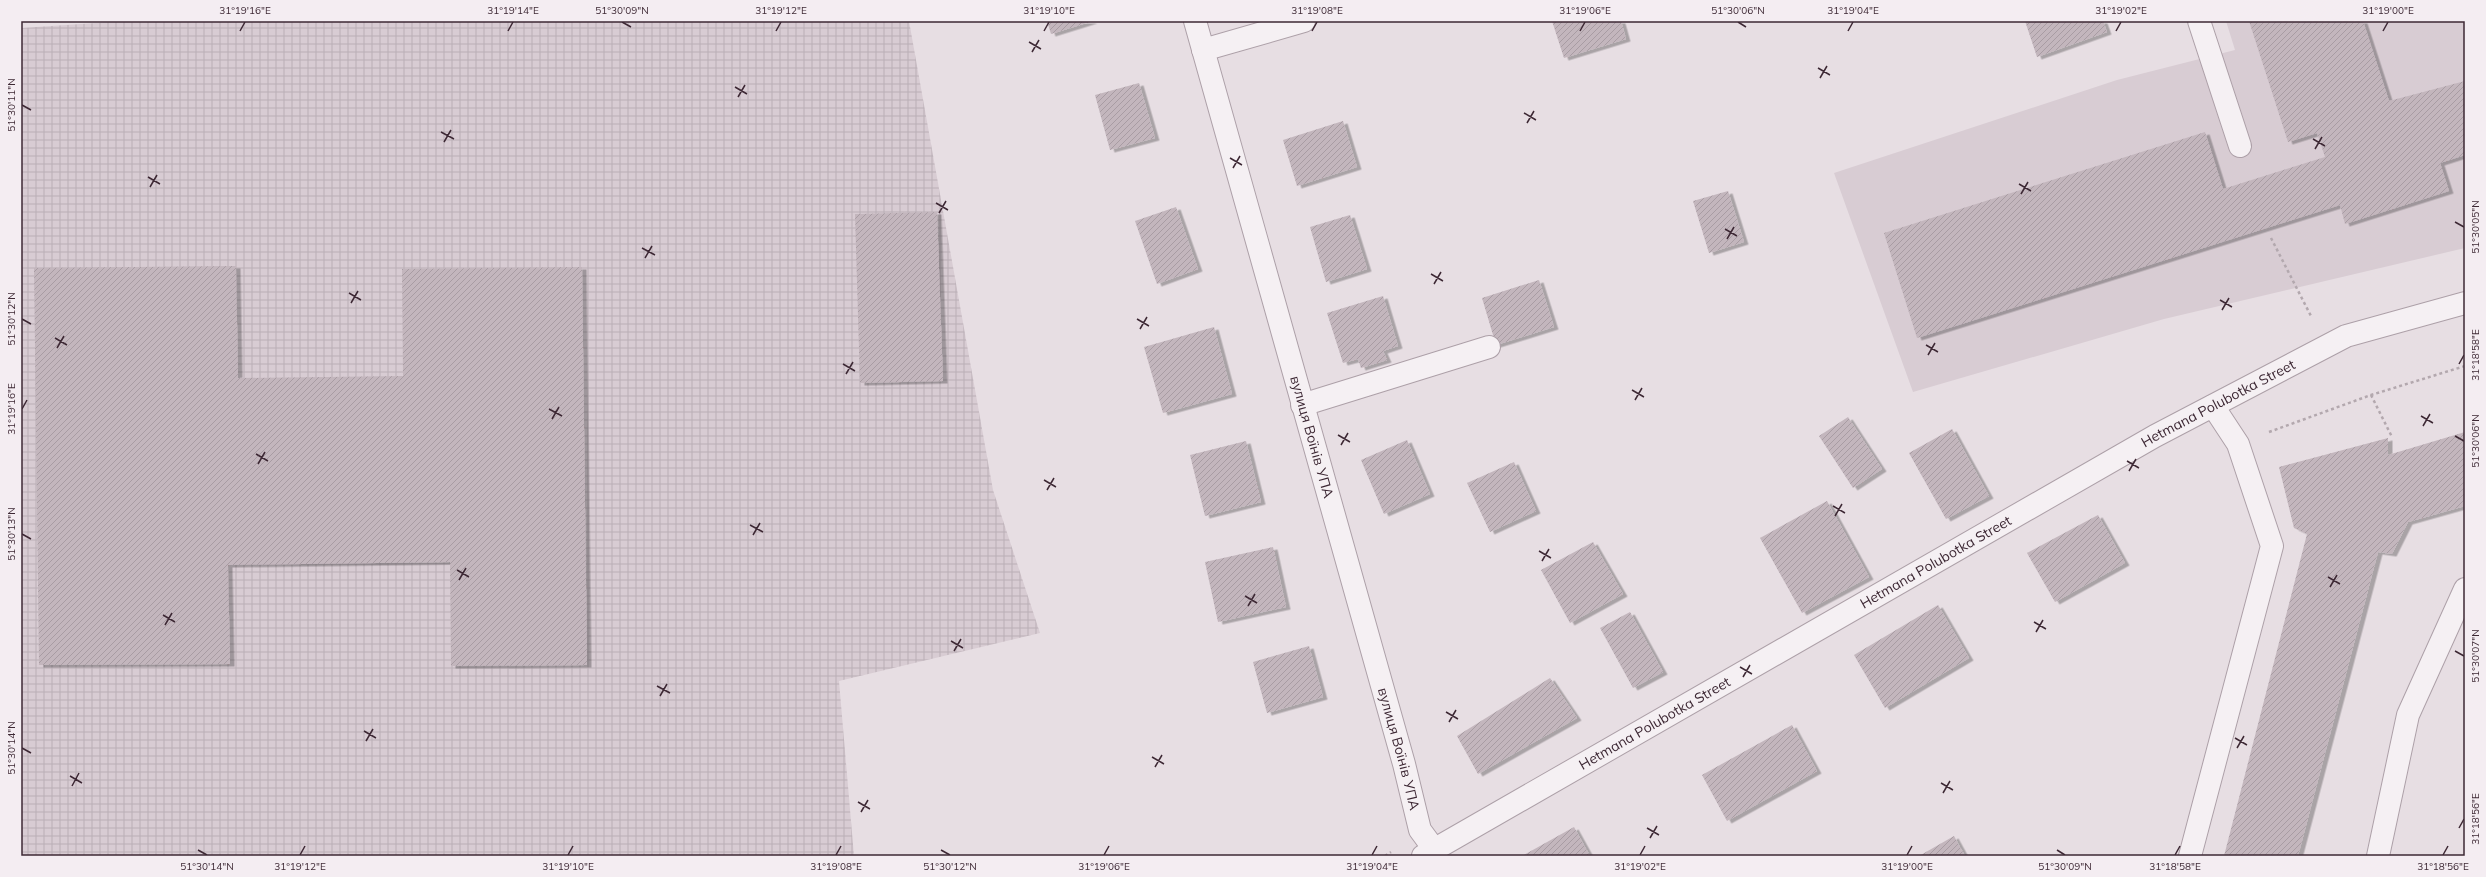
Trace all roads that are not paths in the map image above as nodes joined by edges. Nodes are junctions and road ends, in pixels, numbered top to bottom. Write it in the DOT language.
graph roads {
  1 [pos="1195,21"];
  2 [pos="1304,21"];
  3 [pos="2199,21"];
  4 [pos="1203,50"];
  5 [pos="2240,146"];
  6 [pos="2465,303"];
  7 [pos="1489,347"];
  8 [pos="1302,404"];
  9 [pos="2213,406"];
  10 [pos="2465,589"];
  11 [pos="2460,618"];
  12 [pos="1428,852"];
  13 [pos="2190,856"];
  14 [pos="2378,856"];
  1 -- 4 [label="street, вулиця Воїнів УПА"];
  2 -- 4 [label="street"];
  3 -- 5 [label="street"];
  4 -- 8 [label="street, вулиця Воїнів УПА"];
  6 -- 9 [label="street, Hetmana Polubotka Street"];
  7 -- 8 [label="street"];
  8 -- 12 [label="street, вулиця Воїнів УПА"];
  9 -- 12 [label="street, Hetmana Polubotka Street"];
  9 -- 13 [label="street"];
  10 -- 11 [label="street"];
  11 -- 14 [label="street"];
}
